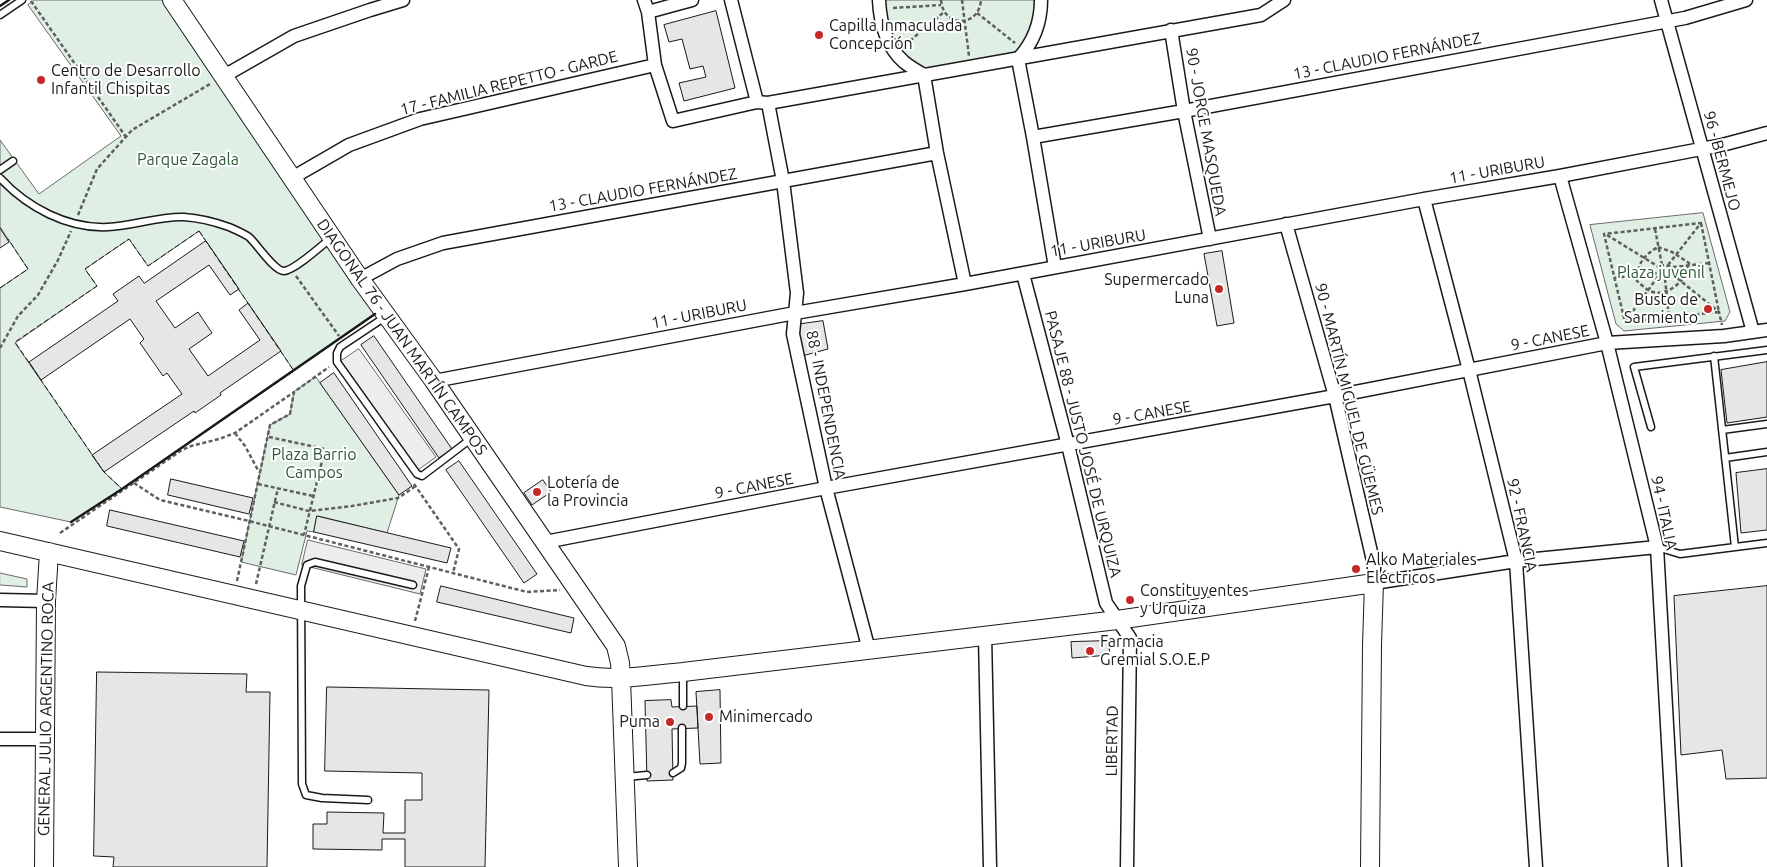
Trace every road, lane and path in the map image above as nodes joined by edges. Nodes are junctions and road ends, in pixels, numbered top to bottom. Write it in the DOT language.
graph roads {
  1 [pos="22,0"];
  2 [pos="30,0"];
  3 [pos="172,0"];
  4 [pos="403,0"];
  5 [pos="692,0"];
  6 [pos="731,0"];
  7 [pos="941,0"];
  8 [pos="962,0"];
  9 [pos="981,0"];
  10 [pos="1041,0"];
  11 [pos="1284,0"];
  12 [pos="1661,0"];
  13 [pos="1746,0"];
  14 [pos="879,5"];
  15 [pos="941,5"];
  16 [pos="646,6"];
  17 [pos="944,12"];
  18 [pos="977,13"];
  19 [pos="0,15"];
  20 [pos="964,21"];
  21 [pos="1667,21"];
  22 [pos="1172,30"];
  23 [pos="896,52"];
  24 [pos="1022,55"];
  25 [pos="655,65"];
  26 [pos="970,67"];
  27 [pos="924,75"];
  28 [pos="224,76"];
  29 [pos="763,103"];
  30 [pos="1184,111"];
  31 [pos="1767,132"];
  32 [pos="126,137"];
  33 [pos="1033,137"];
  34 [pos="1702,149"];
  35 [pos="938,153"];
  36 [pos="12,161"];
  37 [pos="0,170"];
  38 [pos="1560,176"];
  39 [pos="0,178"];
  40 [pos="292,178"];
  41 [pos="783,181"];
  42 [pos="1424,199"];
  43 [pos="74,223"];
  44 [pos="1701,223"];
  45 [pos="1286,224"];
  46 [pos="1655,228"];
  47 [pos="1606,234"];
  48 [pos="332,238"];
  49 [pos="1210,239"];
  50 [pos="1658,247"];
  51 [pos="1676,255"];
  52 [pos="1644,258"];
  53 [pos="1709,263"];
  54 [pos="1668,265"];
  55 [pos="1688,265"];
  56 [pos="1661,266"];
  57 [pos="1055,267"];
  58 [pos="1674,267"];
  59 [pos="291,268"];
  60 [pos="1023,274"];
  61 [pos="1659,274"];
  62 [pos="1672,274"];
  63 [pos="1637,276"];
  64 [pos="1614,278"];
  65 [pos="360,279"];
  66 [pos="1665,279"];
  67 [pos="1680,281"];
  68 [pos="965,284"];
  69 [pos="1648,290"];
  70 [pos="1667,291"];
  71 [pos="1719,312"];
  72 [pos="794,313"];
  73 [pos="386,316"];
  74 [pos="1669,317"];
  75 [pos="1625,322"];
  76 [pos="1767,330"];
  77 [pos="1753,332"];
  78 [pos="1724,336"];
  79 [pos="1607,343"];
  80 [pos="345,344"];
  81 [pos="0,348"];
  82 [pos="1767,350"];
  83 [pos="1714,356"];
  84 [pos="337,362"];
  85 [pos="1469,370"];
  86 [pos="434,381"];
  87 [pos="294,392"];
  88 [pos="1336,396"];
  89 [pos="1767,424"];
  90 [pos="1651,427"];
  91 [pos="1722,430"];
  92 [pos="235,433"];
  93 [pos="268,437"];
  94 [pos="473,438"];
  95 [pos="1068,445"];
  96 [pos="1767,452"];
  97 [pos="1725,458"];
  98 [pos="260,474"];
  99 [pos="422,476"];
  100 [pos="134,483"];
  101 [pos="258,484"];
  102 [pos="278,488"];
  103 [pos="826,488"];
  104 [pos="313,496"];
  105 [pos="274,502"];
  106 [pos="309,511"];
  107 [pos="250,521"];
  108 [pos="269,526"];
  109 [pos="60,533"];
  110 [pos="304,535"];
  111 [pos="0,541"];
  112 [pos="544,542"];
  113 [pos="1767,543"];
  114 [pos="1657,547"];
  115 [pos="1735,547"];
  116 [pos="49,552"];
  117 [pos="1516,561"];
  118 [pos="429,567"];
  119 [pos="1374,583"];
  120 [pos="413,585"];
  121 [pos="577,588"];
  122 [pos="233,595"];
  123 [pos="0,600"];
  124 [pos="252,600"];
  125 [pos="46,601"];
  126 [pos="300,611"];
  127 [pos="1117,620"];
  128 [pos="412,636"];
  129 [pos="985,636"];
  130 [pos="869,650"];
  131 [pos="683,672"];
  132 [pos="621,679"];
  133 [pos="683,706"];
  134 [pos="682,728"];
  135 [pos="0,738"];
  136 [pos="45,739"];
  137 [pos="673,773"];
  138 [pos="647,775"];
  139 [pos="626,777"];
  140 [pos="368,800"];
  141 [pos="44,867"];
  142 [pos="628,867"];
  143 [pos="990,867"];
  144 [pos="1128,867"];
  145 [pos="1370,867"];
  146 [pos="1536,867"];
  147 [pos="1675,867"];
  1 -- 19 [label="lane"];
  2 -- 32 [label="path"];
  3 -- 28 [label="main road, DIAGONAL 76 - JUAN MARTÍN CAMPOS"];
  4 -- 28 [label="street"];
  5 -- 16 [label="street"];
  6 -- 29 [label="street, 88 - INDEPENDENCIA"];
  7 -- 15 [label="path"];
  8 -- 20 [label="path"];
  9 -- 18 [label="path"];
  10 -- 24 [label="street"];
  11 -- 22 [label="street"];
  12 -- 21 [label="street, 96 - BERMEJO"];
  13 -- 21 [label="street, 13 - CLAUDIO FERNÁNDEZ"];
  14 -- 15 [label="path"];
  14 -- 23 [label="street"];
  15 -- 17 [label="path"];
  16 -- 25 [label="street"];
  17 -- 20 [label="path"];
  17 -- 23 [label="path"];
  18 -- 20 [label="path"];
  18 -- 24 [label="path"];
  20 -- 26 [label="path"];
  21 -- 30 [label="street, 13 - CLAUDIO FERNÁNDEZ"];
  21 -- 34 [label="street, 96 - BERMEJO"];
  22 -- 24 [label="street"];
  22 -- 30 [label="street, 90 - JORGE MASQUEDA"];
  23 -- 27 [label="street"];
  24 -- 26 [label="street"];
  24 -- 33 [label="street"];
  25 -- 29 [label="street"];
  25 -- 40 [label="street, 17 - FAMILIA REPETTO - GARDE"];
  26 -- 27 [label="street"];
  27 -- 29 [label="street"];
  27 -- 35 [label="street"];
  28 -- 32 [label="path"];
  28 -- 40 [label="main road, DIAGONAL 76 - JUAN MARTÍN CAMPOS"];
  29 -- 41 [label="street, 88 - INDEPENDENCIA"];
  30 -- 33 [label="street, 13 - CLAUDIO FERNÁNDEZ"];
  30 -- 49 [label="street, 90 - JORGE MASQUEDA"];
  31 -- 34 [label="street, 11 - URIBURU"];
  32 -- 43 [label="path"];
  33 -- 57 [label="street"];
  34 -- 38 [label="street, 11 - URIBURU"];
  34 -- 77 [label="street, 96 - BERMEJO"];
  35 -- 41 [label="street, 13 - CLAUDIO FERNÁNDEZ"];
  35 -- 68 [label="street"];
  36 -- 37 [label="lane"];
  38 -- 42 [label="street, 11 - URIBURU"];
  38 -- 79 [label="street, 94 - ITALIA"];
  39 -- 43 [label="lane"];
  40 -- 48 [label="main road, DIAGONAL 76 - JUAN MARTÍN CAMPOS"];
  41 -- 65 [label="street, 13 - CLAUDIO FERNÁNDEZ"];
  41 -- 72 [label="street, 88 - INDEPENDENCIA"];
  42 -- 45 [label="street, 11 - URIBURU"];
  42 -- 85 [label="street, 92 - FRANCIA"];
  43 -- 59 [label="lane"];
  43 -- 81 [label="path"];
  44 -- 46 [label="path"];
  44 -- 51 [label="path"];
  44 -- 53 [label="path"];
  45 -- 49 [label="street, 11 - URIBURU"];
  45 -- 88 [label="street, 90 - MARTÍN MIGUEL DE GÜEMES"];
  46 -- 47 [label="path"];
  46 -- 50 [label="path"];
  47 -- 52 [label="path"];
  47 -- 64 [label="path"];
  48 -- 59 [label="lane"];
  48 -- 65 [label="main road, DIAGONAL 76 - JUAN MARTÍN CAMPOS"];
  49 -- 57 [label="street, 11 - URIBURU"];
  50 -- 51 [label="path"];
  50 -- 52 [label="path"];
  50 -- 56 [label="path"];
  51 -- 54 [label="path"];
  51 -- 55 [label="path"];
  52 -- 56 [label="path"];
  52 -- 63 [label="path"];
  53 -- 55 [label="path"];
  53 -- 71 [label="path"];
  54 -- 56 [label="path"];
  54 -- 58 [label="path"];
  55 -- 58 [label="path"];
  55 -- 67 [label="path"];
  56 -- 61 [label="path"];
  57 -- 60 [label="street, 11 - URIBURU"];
  58 -- 62 [label="path"];
  59 -- 80 [label="path"];
  60 -- 68 [label="street, 11 - URIBURU"];
  60 -- 95 [label="street, PASAJE 88 - JUSTO JOSÉ DE URQUIZA"];
  61 -- 63 [label="path"];
  61 -- 66 [label="path"];
  61 -- 69 [label="path"];
  62 -- 66 [label="path"];
  62 -- 67 [label="path"];
  63 -- 64 [label="path"];
  63 -- 69 [label="path"];
  64 -- 75 [label="path"];
  65 -- 73 [label="main road, DIAGONAL 76 - JUAN MARTÍN CAMPOS"];
  66 -- 70 [label="path"];
  67 -- 70 [label="path"];
  67 -- 71 [label="path"];
  68 -- 72 [label="street, 11 - URIBURU"];
  69 -- 70 [label="path"];
  69 -- 75 [label="path"];
  70 -- 74 [label="path"];
  71 -- 74 [label="path"];
  71 -- 78 [label="path"];
  72 -- 86 [label="street, 11 - URIBURU"];
  72 -- 103 [label="street, 88 - INDEPENDENCIA"];
  73 -- 80 [label="lane"];
  73 -- 86 [label="main road, DIAGONAL 76 - JUAN MARTÍN CAMPOS"];
  74 -- 75 [label="path"];
  76 -- 77 [label="street, 9 - CANESE"];
  77 -- 78 [label="street, 9 - CANESE"];
  78 -- 79 [label="street, 9 - CANESE"];
  79 -- 85 [label="street, 9 - CANESE"];
  79 -- 114 [label="street, 94 - ITALIA"];
  80 -- 84 [label="lane"];
  82 -- 83 [label="lane"];
  83 -- 90 [label="lane"];
  83 -- 91 [label="lane"];
  84 -- 87 [label="path"];
  84 -- 99 [label="lane"];
  85 -- 88 [label="street, 9 - CANESE"];
  85 -- 117 [label="street, 92 - FRANCIA"];
  86 -- 94 [label="main road, DIAGONAL 76 - JUAN MARTÍN CAMPOS"];
  87 -- 92 [label="path"];
  87 -- 93 [label="path"];
  88 -- 95 [label="street, 9 - CANESE"];
  88 -- 119 [label="street, 90 - MARTÍN MIGUEL DE GÜEMES"];
  89 -- 91 [label="lane"];
  91 -- 97 [label="lane"];
  92 -- 98 [label="path"];
  92 -- 100 [label="path"];
  93 -- 98 [label="path"];
  93 -- 104 [label="path"];
  94 -- 99 [label="lane"];
  94 -- 112 [label="main road, DIAGONAL 76 - JUAN MARTÍN CAMPOS"];
  95 -- 103 [label="street, 9 - CANESE"];
  95 -- 127 [label="street, PASAJE 88 - JUSTO JOSÉ DE URQUIZA"];
  96 -- 97 [label="lane"];
  97 -- 115 [label="lane"];
  98 -- 101 [label="path"];
  99 -- 106 [label="path"];
  100 -- 107 [label="path"];
  100 -- 109 [label="path"];
  101 -- 102 [label="path"];
  101 -- 107 [label="path"];
  102 -- 104 [label="path"];
  102 -- 105 [label="path"];
  103 -- 112 [label="street, 9 - CANESE"];
  103 -- 130 [label="street, 88 - INDEPENDENCIA"];
  104 -- 106 [label="path"];
  105 -- 106 [label="path"];
  105 -- 108 [label="path"];
  106 -- 110 [label="path"];
  107 -- 108 [label="path"];
  107 -- 122 [label="path"];
  108 -- 110 [label="path"];
  108 -- 124 [label="path"];
  110 -- 118 [label="path"];
  111 -- 116 [label="main road"];
  112 -- 121 [label="main road, DIAGONAL 76 - JUAN MARTÍN CAMPOS"];
  113 -- 115 [label="lane"];
  114 -- 115 [label="lane"];
  114 -- 117 [label="street"];
  114 -- 147 [label="street, 94 - ITALIA"];
  116 -- 122 [label="main road"];
  116 -- 125 [label="main road, GENERAL JULIO ARGENTINO ROCA"];
  117 -- 119 [label="street"];
  117 -- 146 [label="street, 92 - FRANCIA"];
  118 -- 121 [label="path"];
  118 -- 128 [label="path"];
  119 -- 127 [label="main road"];
  119 -- 145 [label="main road"];
  120 -- 126 [label="lane"];
  121 -- 132 [label="main road, DIAGONAL 76 - JUAN MARTÍN CAMPOS"];
  122 -- 124 [label="main road"];
  123 -- 125 [label="street"];
  124 -- 126 [label="main road"];
  125 -- 136 [label="main road, GENERAL JULIO ARGENTINO ROCA"];
  126 -- 128 [label="main road"];
  126 -- 140 [label="lane"];
  127 -- 129 [label="main road"];
  127 -- 144 [label="street, LIBERTAD"];
  128 -- 132 [label="main road"];
  129 -- 130 [label="main road"];
  129 -- 143 [label="street"];
  130 -- 131 [label="main road"];
  131 -- 132 [label="main road"];
  131 -- 133 [label="lane"];
  132 -- 139 [label="main road, DIAGONAL 76 - JUAN MARTÍN CAMPOS"];
  134 -- 137 [label="lane"];
  135 -- 136 [label="street"];
  136 -- 141 [label="main road, GENERAL JULIO ARGENTINO ROCA"];
  138 -- 139 [label="lane"];
  139 -- 142 [label="main road, DIAGONAL 76 - JUAN MARTÍN CAMPOS"];
}
